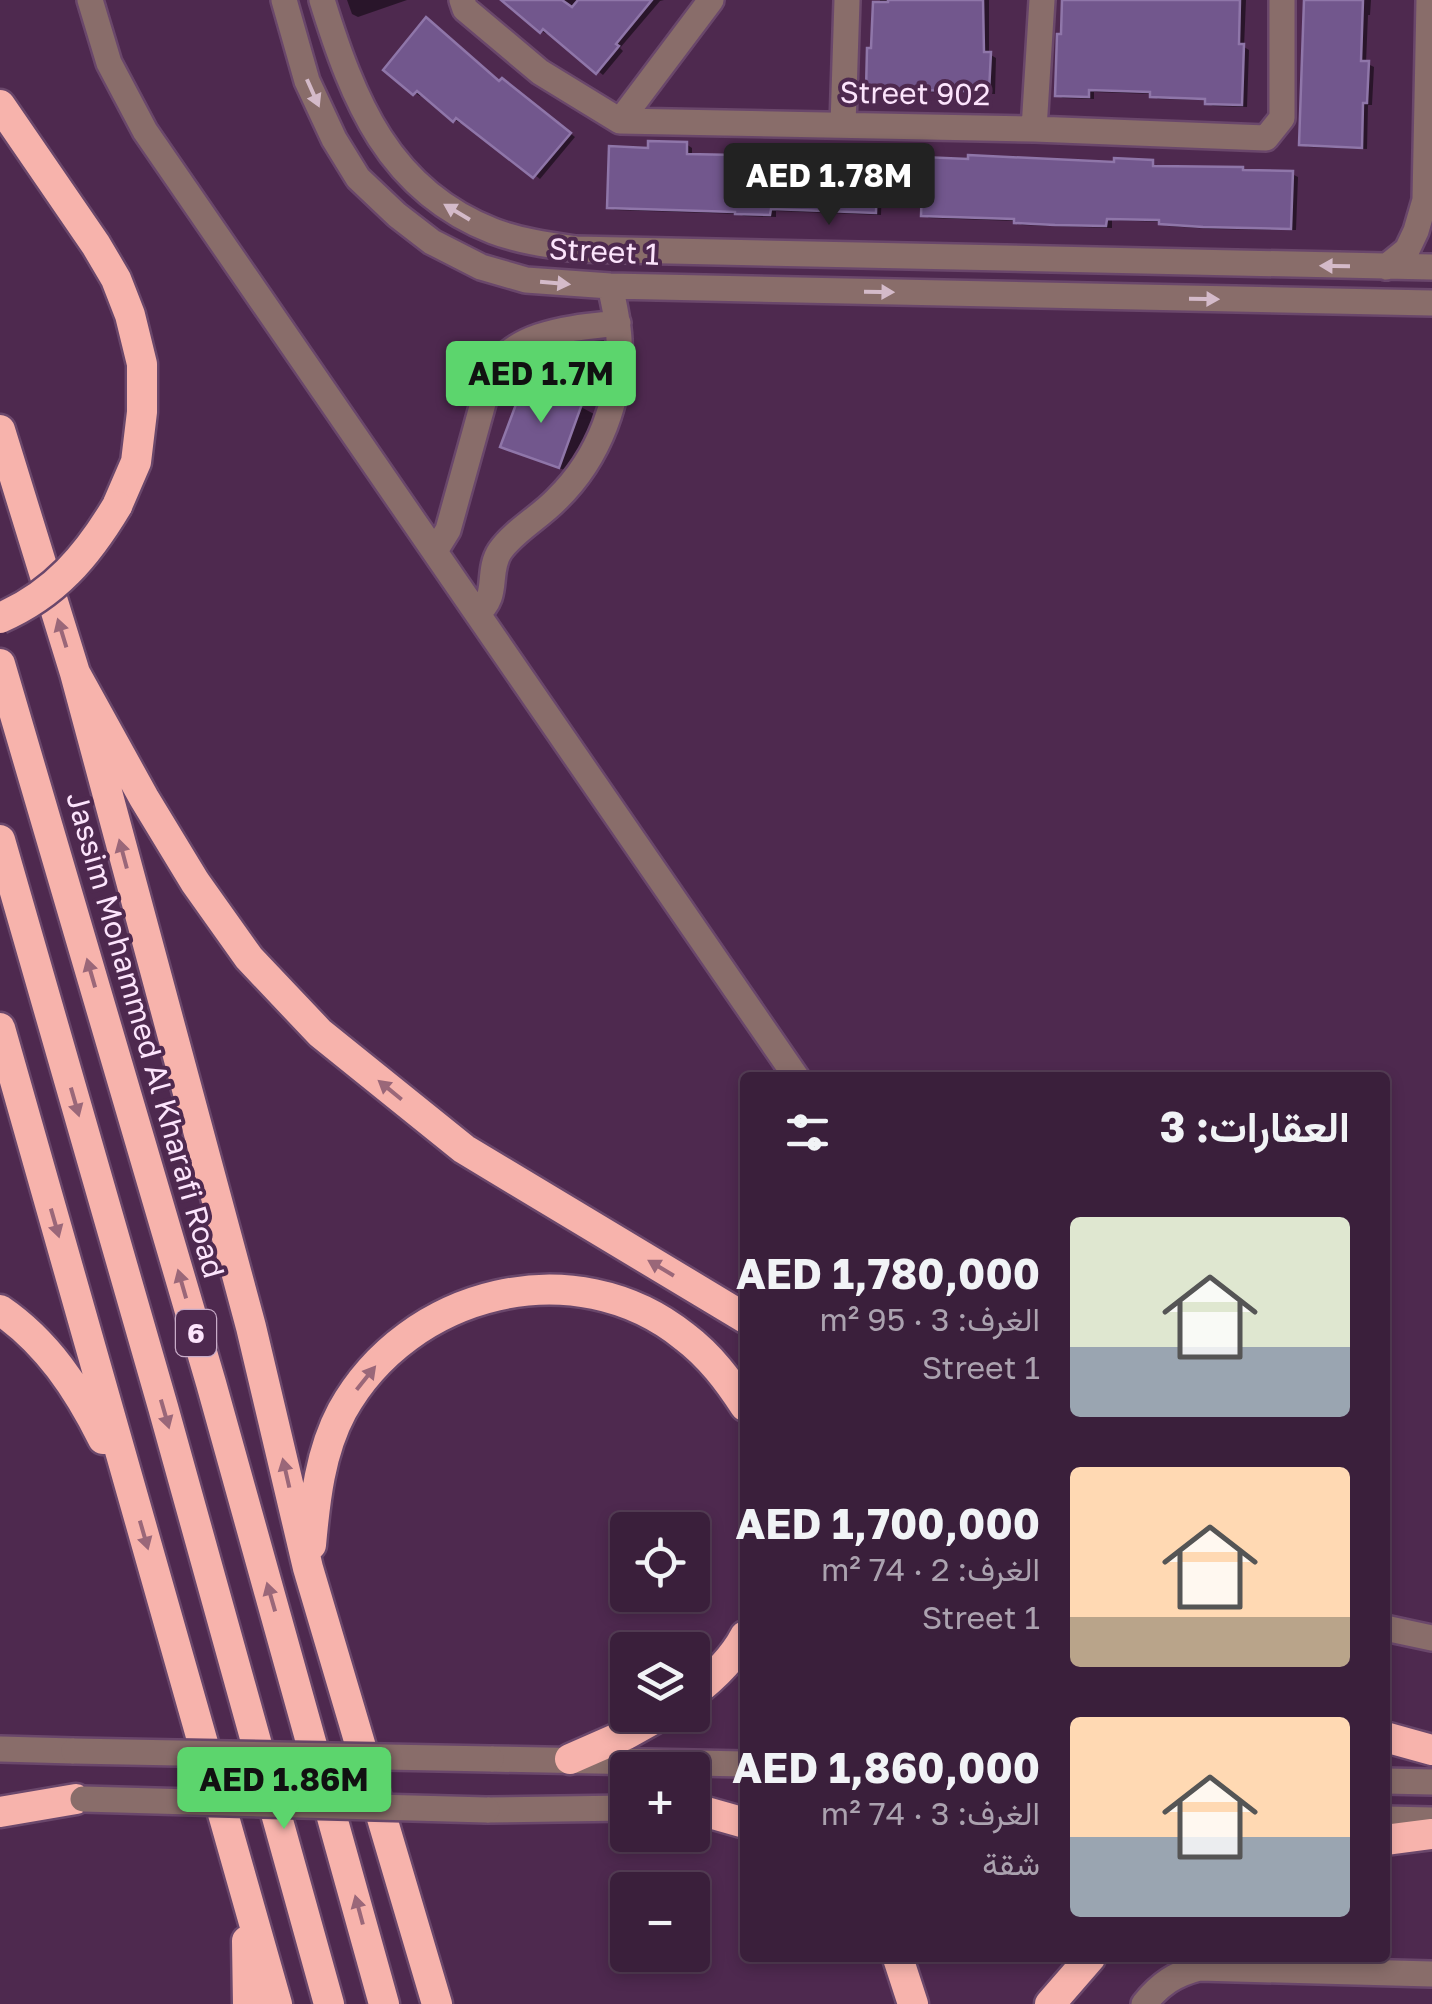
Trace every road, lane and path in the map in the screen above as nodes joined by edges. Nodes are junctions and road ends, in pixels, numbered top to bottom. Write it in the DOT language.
graph roads {
  1 [pos="90,0"];
  2 [pos="284,0"];
  3 [pos="322,0"];
  4 [pos="711,0"];
  5 [pos="847,0"];
  6 [pos="1042,0"];
  7 [pos="1282,0"];
  8 [pos="1429,0"];
  9 [pos="466,3"];
  10 [pos="0,105"];
  11 [pos="620,121"];
  12 [pos="843,126"];
  13 [pos="1034,130"];
  14 [pos="1428,200"];
  15 [pos="1103,262"];
  16 [pos="1386,267"];
  17 [pos="1432,268"];
  18 [pos="610,286"];
  19 [pos="1000,295"];
  20 [pos="1432,303"];
  21 [pos="618,322"];
  22 [pos="0,430"];
  23 [pos="434,551"];
  24 [pos="477,612"];
  25 [pos="0,618"];
  26 [pos="0,664"];
  27 [pos="75,674"];
  28 [pos="0,840"];
  29 [pos="0,1028"];
  30 [pos="794,1072"];
  31 [pos="0,1310"];
  32 [pos="740,1315"];
  33 [pos="740,1399"];
  34 [pos="132,1494"];
  35 [pos="308,1568"];
  36 [pos="1390,1629"];
  37 [pos="1432,1638"];
  38 [pos="740,1645"];
  39 [pos="710,1678"];
  40 [pos="630,1732"];
  41 [pos="1390,1737"];
  42 [pos="0,1749"];
  43 [pos="1432,1750"];
  44 [pos="570,1759"];
  45 [pos="740,1764"];
  46 [pos="1390,1781"];
  47 [pos="1432,1782"];
  48 [pos="0,1796"];
  49 [pos="80,1799"];
  50 [pos="610,1808"];
  51 [pos="710,1808"];
  52 [pos="740,1808"];
  53 [pos="0,1812"];
  54 [pos="710,1813"];
  55 [pos="1390,1820"];
  56 [pos="1432,1820"];
  57 [pos="740,1822"];
  58 [pos="1432,1834"];
  59 [pos="1390,1839"];
  60 [pos="245,1888"];
  61 [pos="899,1962"];
  62 [pos="1087,1962"];
  63 [pos="1432,1974"];
  64 [pos="248,2004"];
  65 [pos="276,2004"];
  66 [pos="329,2004"];
  67 [pos="384,2004"];
  68 [pos="437,2004"];
  69 [pos="912,2004"];
  70 [pos="1050,2004"];
  71 [pos="1144,2004"];
  1 -- 23 [label="street"];
  2 -- 18 [label="street, Street 1, one-way"];
  15 -- 3 [label="street, Street 1, one-way"];
  4 -- 11 [label="street"];
  5 -- 12 [label="street"];
  6 -- 13 [label="street"];
  7 -- 13 [label="street, Street 902"];
  8 -- 14 [label="street"];
  9 -- 11 [label="street"];
  10 -- 25 [label="highway, bridge"];
  11 -- 12 [label="street, Street 902"];
  12 -- 13 [label="street, Street 902"];
  14 -- 16 [label="street"];
  16 -- 15 [label="street, Street 1, one-way"];
  15 -- 19 [label="street"];
  16 -- 17 [label="street, Street 1"];
  18 -- 19 [label="street, Street 1, one-way"];
  18 -- 21 [label="street"];
  19 -- 20 [label="street, Street 1, one-way"];
  21 -- 23 [label="street"];
  21 -- 24 [label="street"];
  27 -- 22 [label="highway, one-way"];
  23 -- 24 [label="street"];
  24 -- 30 [label="street"];
  67 -- 26 [label="highway, Jassim Mohammed Al Kharafi Road / 6, one-way"];
  32 -- 27 [label="highway, one-way"];
  35 -- 27 [label="highway, one-way"];
  28 -- 66 [label="highway, 6, one-way"];
  29 -- 34 [label="highway, one-way"];
  31 -- 34 [label="highway"];
  35 -- 33 [label="highway, one-way"];
  34 -- 60 [label="highway, one-way"];
  35 -- 68 [label="highway"];
  36 -- 37 [label="street"];
  38 -- 39 [label="highway"];
  40 -- 44 [label="highway"];
  41 -- 43 [label="highway"];
  42 -- 44 [label="street, bridge"];
  44 -- 45 [label="street"];
  46 -- 47 [label="street"];
  48 -- 49 [label="street"];
  49 -- 50 [label="street, bridge"];
  49 -- 53 [label="highway"];
  51 -- 52 [label="street"];
  54 -- 57 [label="highway"];
  55 -- 56 [label="street"];
  58 -- 59 [label="highway"];
  60 -- 64 [label="highway"];
  60 -- 65 [label="highway"];
  61 -- 69 [label="highway"];
  62 -- 70 [label="highway"];
  63 -- 71 [label="street"];
}
